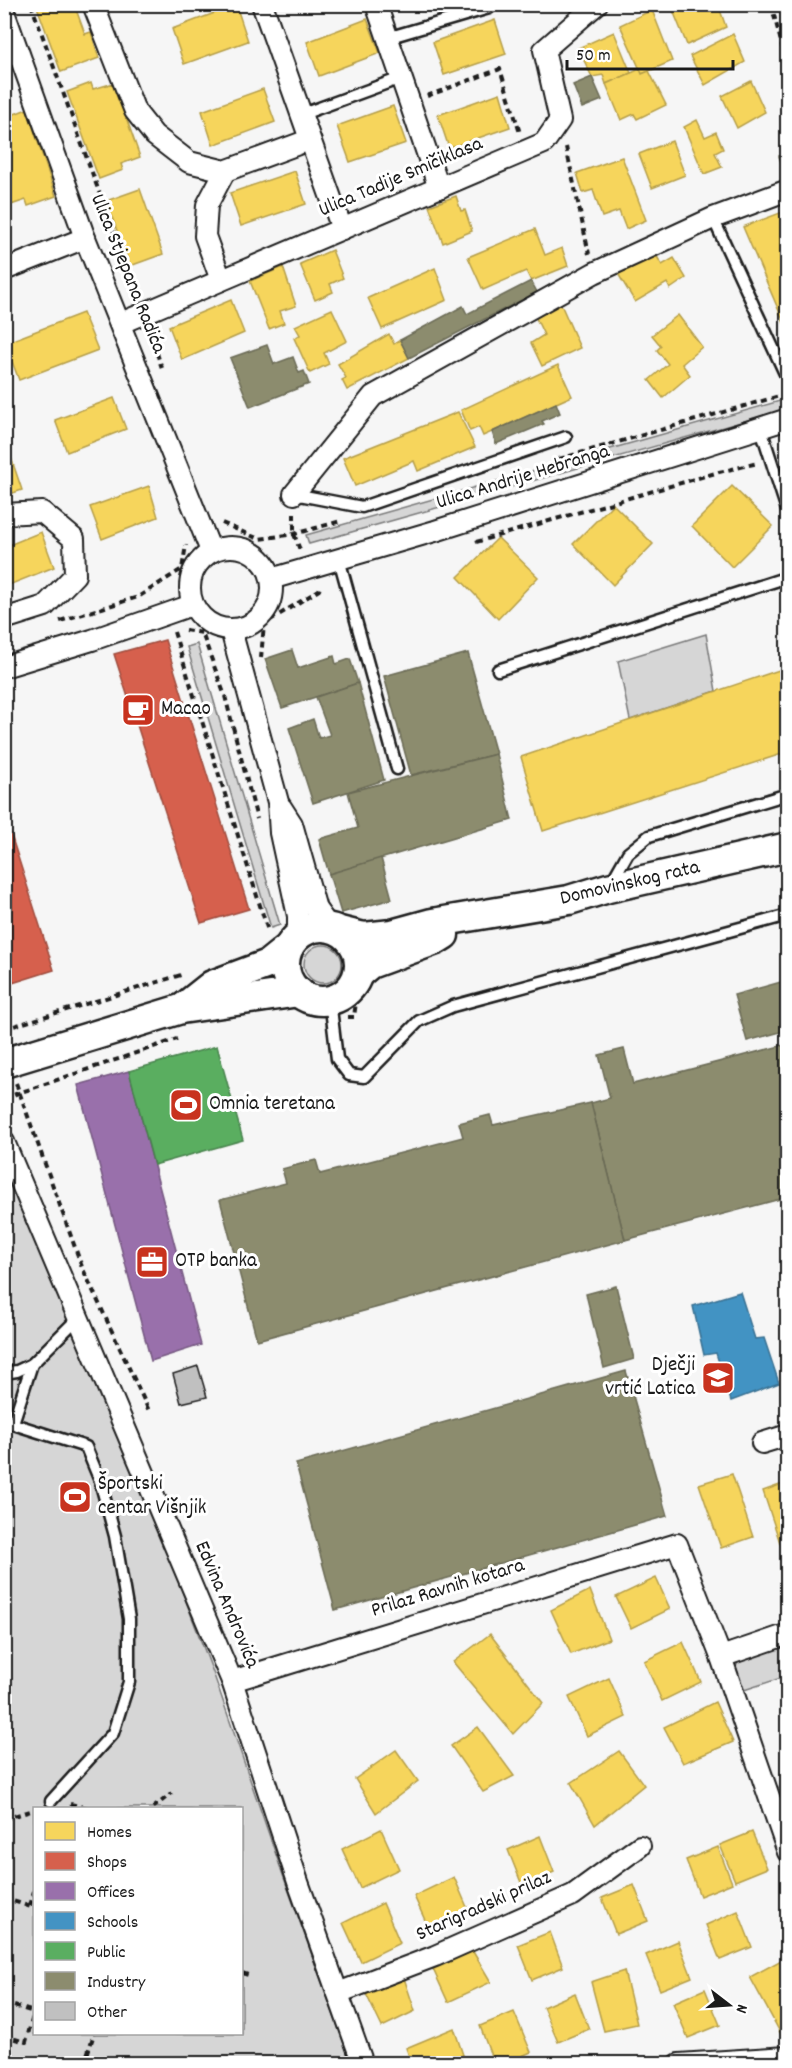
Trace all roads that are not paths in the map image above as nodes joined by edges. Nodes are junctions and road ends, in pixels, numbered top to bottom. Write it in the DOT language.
graph roads {
  1 [pos="93,4"];
  2 [pos="262,4"];
  3 [pos="376,4"];
  4 [pos="597,4"];
  5 [pos="489,8"];
  6 [pos="4,12"];
  7 [pos="387,38"];
  8 [pos="401,78"];
  9 [pos="300,115"];
  10 [pos="309,140"];
  11 [pos="225,171"];
  12 [pos="439,188"];
  13 [pos="788,190"];
  14 [pos="712,218"];
  15 [pos="342,229"];
  16 [pos="85,238"];
  17 [pos="4,270"];
  18 [pos="221,280"];
  19 [pos="120,323"];
  20 [pos="788,380"];
  21 [pos="788,419"];
  22 [pos="761,429"];
  23 [pos="566,437"];
  24 [pos="294,494"];
  25 [pos="785,494"];
  26 [pos="788,513"];
  27 [pos="4,514"];
  28 [pos="211,551"];
  29 [pos="339,559"];
  30 [pos="788,577"];
  31 [pos="271,579"];
  32 [pos="192,605"];
  33 [pos="4,619"];
  34 [pos="231,630"];
  35 [pos="4,667"];
  36 [pos="498,670"];
  37 [pos="397,769"];
  38 [pos="788,794"];
  39 [pos="278,802"];
  40 [pos="788,847"];
  41 [pos="608,888"];
  42 [pos="788,915"];
  43 [pos="471,917"];
  44 [pos="335,929"];
  45 [pos="286,939"];
  46 [pos="358,974"];
  47 [pos="299,992"];
  48 [pos="331,1009"];
  49 [pos="184,1022"];
  50 [pos="4,1063"];
  51 [pos="4,1142"];
  52 [pos="78,1318"];
  53 [pos="32,1364"];
  54 [pos="4,1373"];
  55 [pos="9,1422"];
  56 [pos="788,1435"];
  57 [pos="762,1443"];
  58 [pos="788,1634"];
  59 [pos="721,1657"];
  60 [pos="232,1681"];
  61 [pos="51,1801"];
  62 [pos="640,1846"];
  63 [pos="788,1852"];
  64 [pos="338,1993"];
  65 [pos="788,2057"];
  66 [pos="363,2064"];
  67 [pos="679,2064"];
  1 -- 11 [label="street"];
  2 -- 9 [label="street"];
  3 -- 7 [label="street"];
  4 -- 12 [label="street, Ulica Tadije Smičiklasa"];
  5 -- 7 [label="lane"];
  6 -- 16 [label="street, Ulica Stjepana Radića"];
  7 -- 8 [label="street"];
  8 -- 9 [label="lane"];
  8 -- 12 [label="street"];
  9 -- 10 [label="street"];
  10 -- 11 [label="street"];
  10 -- 15 [label="street"];
  11 -- 18 [label="street"];
  12 -- 15 [label="street, Ulica Tadije Smičiklasa"];
  13 -- 14 [label="street"];
  14 -- 20 [label="lane"];
  14 -- 24 [label="street"];
  15 -- 18 [label="street, Ulica Tadije Smičiklasa"];
  16 -- 17 [label="street"];
  16 -- 19 [label="street, Ulica Stjepana Radića"];
  18 -- 19 [label="street, Ulica Tadije Smičiklasa"];
  19 -- 28 [label="street, Ulica Stjepana Radića"];
  21 -- 22 [label="street, Ulica Andrije Hebranga"];
  22 -- 25 [label="lane"];
  22 -- 29 [label="street, Ulica Andrije Hebranga"];
  23 -- 24 [label="lane"];
  25 -- 26 [label="lane"];
  27 -- 33 [label="street"];
  28 -- 31 [label="street"];
  28 -- 32 [label="street"];
  29 -- 31 [label="street, Ulica Andrije Hebranga"];
  29 -- 37 [label="lane"];
  30 -- 36 [label="lane"];
  31 -- 34 [label="street"];
  32 -- 34 [label="street"];
  32 -- 35 [label="street"];
  34 -- 39 [label="street"];
  38 -- 41 [label="lane"];
  39 -- 44 [label="street"];
  39 -- 45 [label="street"];
  40 -- 41 [label="main road, Domovinskog rata"];
  41 -- 43 [label="main road, Domovinskog rata"];
  42 -- 48 [label="lane"];
  43 -- 44 [label="main road, Domovinskog rata"];
  43 -- 46 [label="main road, Domovinskog rata"];
  44 -- 45 [label="main road"];
  44 -- 46 [label="main road"];
  45 -- 47 [label="main road"];
  45 -- 49 [label="main road"];
  46 -- 48 [label="main road"];
  47 -- 48 [label="main road"];
  47 -- 49 [label="main road"];
  49 -- 50 [label="main road"];
  51 -- 52 [label="street, Edvina Androvića"];
  52 -- 53 [label="lane"];
  52 -- 60 [label="street, Edvina Androvića"];
  53 -- 54 [label="lane"];
  53 -- 55 [label="lane"];
  55 -- 61 [label="lane"];
  56 -- 57 [label="street"];
  58 -- 59 [label="street"];
  59 -- 60 [label="street, Prilaz Ravnih kotara"];
  59 -- 63 [label="street"];
  60 -- 64 [label="street, Edvina Androvića"];
  62 -- 64 [label="street, Starigradski prilaz"];
  64 -- 66 [label="street, Edvina Androvića"];
  65 -- 67 [label="street"];
}
